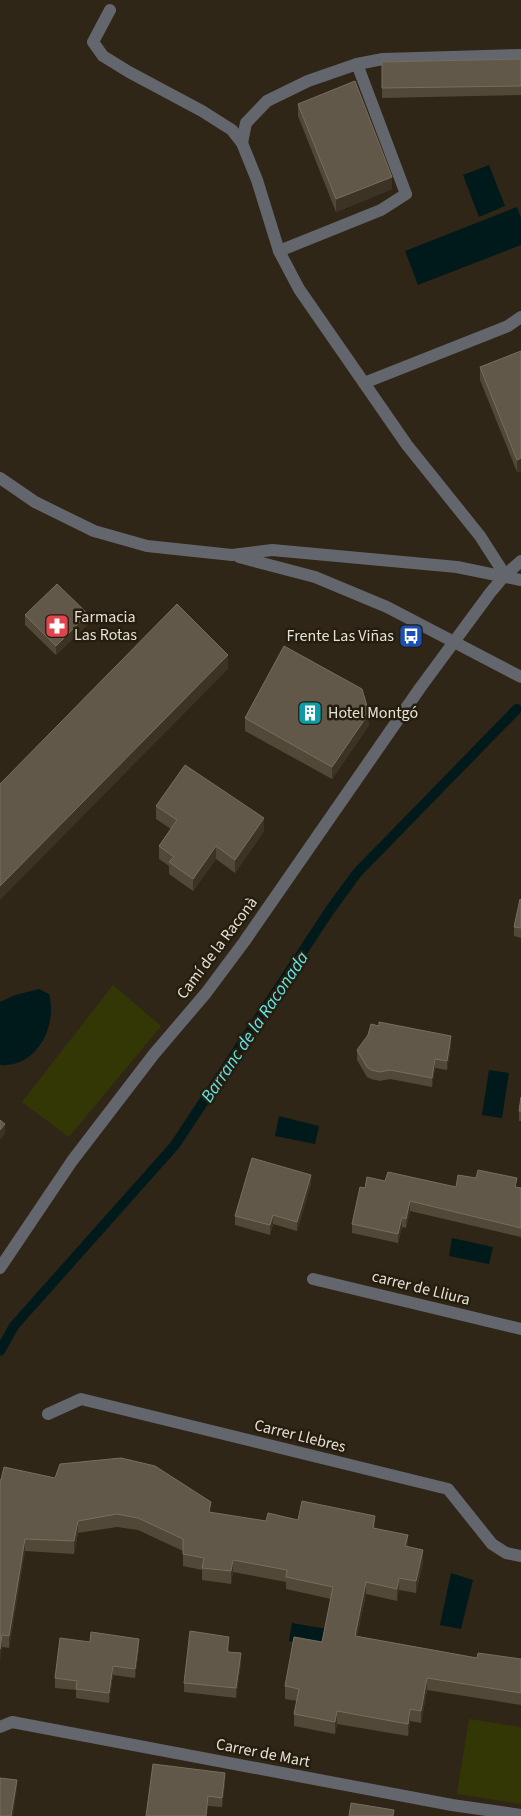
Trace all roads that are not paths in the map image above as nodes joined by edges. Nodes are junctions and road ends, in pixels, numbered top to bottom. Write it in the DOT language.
graph roads {
  1 [pos="110,10"];
  2 [pos="521,55"];
  3 [pos="357,64"];
  4 [pos="242,143"];
  5 [pos="279,251"];
  6 [pos="521,317"];
  7 [pos="364,383"];
  8 [pos="0,478"];
  9 [pos="232,555"];
  10 [pos="521,561"];
  11 [pos="505,575"];
  12 [pos="521,580"];
  13 [pos="454,643"];
  14 [pos="521,677"];
  15 [pos="0,1268"];
  16 [pos="313,1279"];
  17 [pos="521,1329"];
  18 [pos="48,1414"];
  19 [pos="521,1556"];
  20 [pos="0,1727"];
  21 [pos="451,1811"];
  22 [pos="521,1815"];
  1 -- 4 [label="street"];
  2 -- 3 [label="street"];
  3 -- 4 [label="street"];
  3 -- 5 [label="street"];
  4 -- 5 [label="street"];
  5 -- 7 [label="street"];
  6 -- 7 [label="street"];
  7 -- 11 [label="street"];
  8 -- 9 [label="street"];
  9 -- 11 [label="street"];
  9 -- 13 [label="street"];
  10 -- 11 [label="street, Camí de la Raconà"];
  11 -- 12 [label="street"];
  11 -- 13 [label="street, Camí de la Raconà"];
  13 -- 14 [label="street"];
  13 -- 15 [label="street, Camí de la Raconà"];
  16 -- 17 [label="street, carrer de Lliura"];
  18 -- 19 [label="street, Carrer Llebres"];
  20 -- 21 [label="street, Carrer de Mart"];
  21 -- 22 [label="street, Carrer de Mart"];
}
